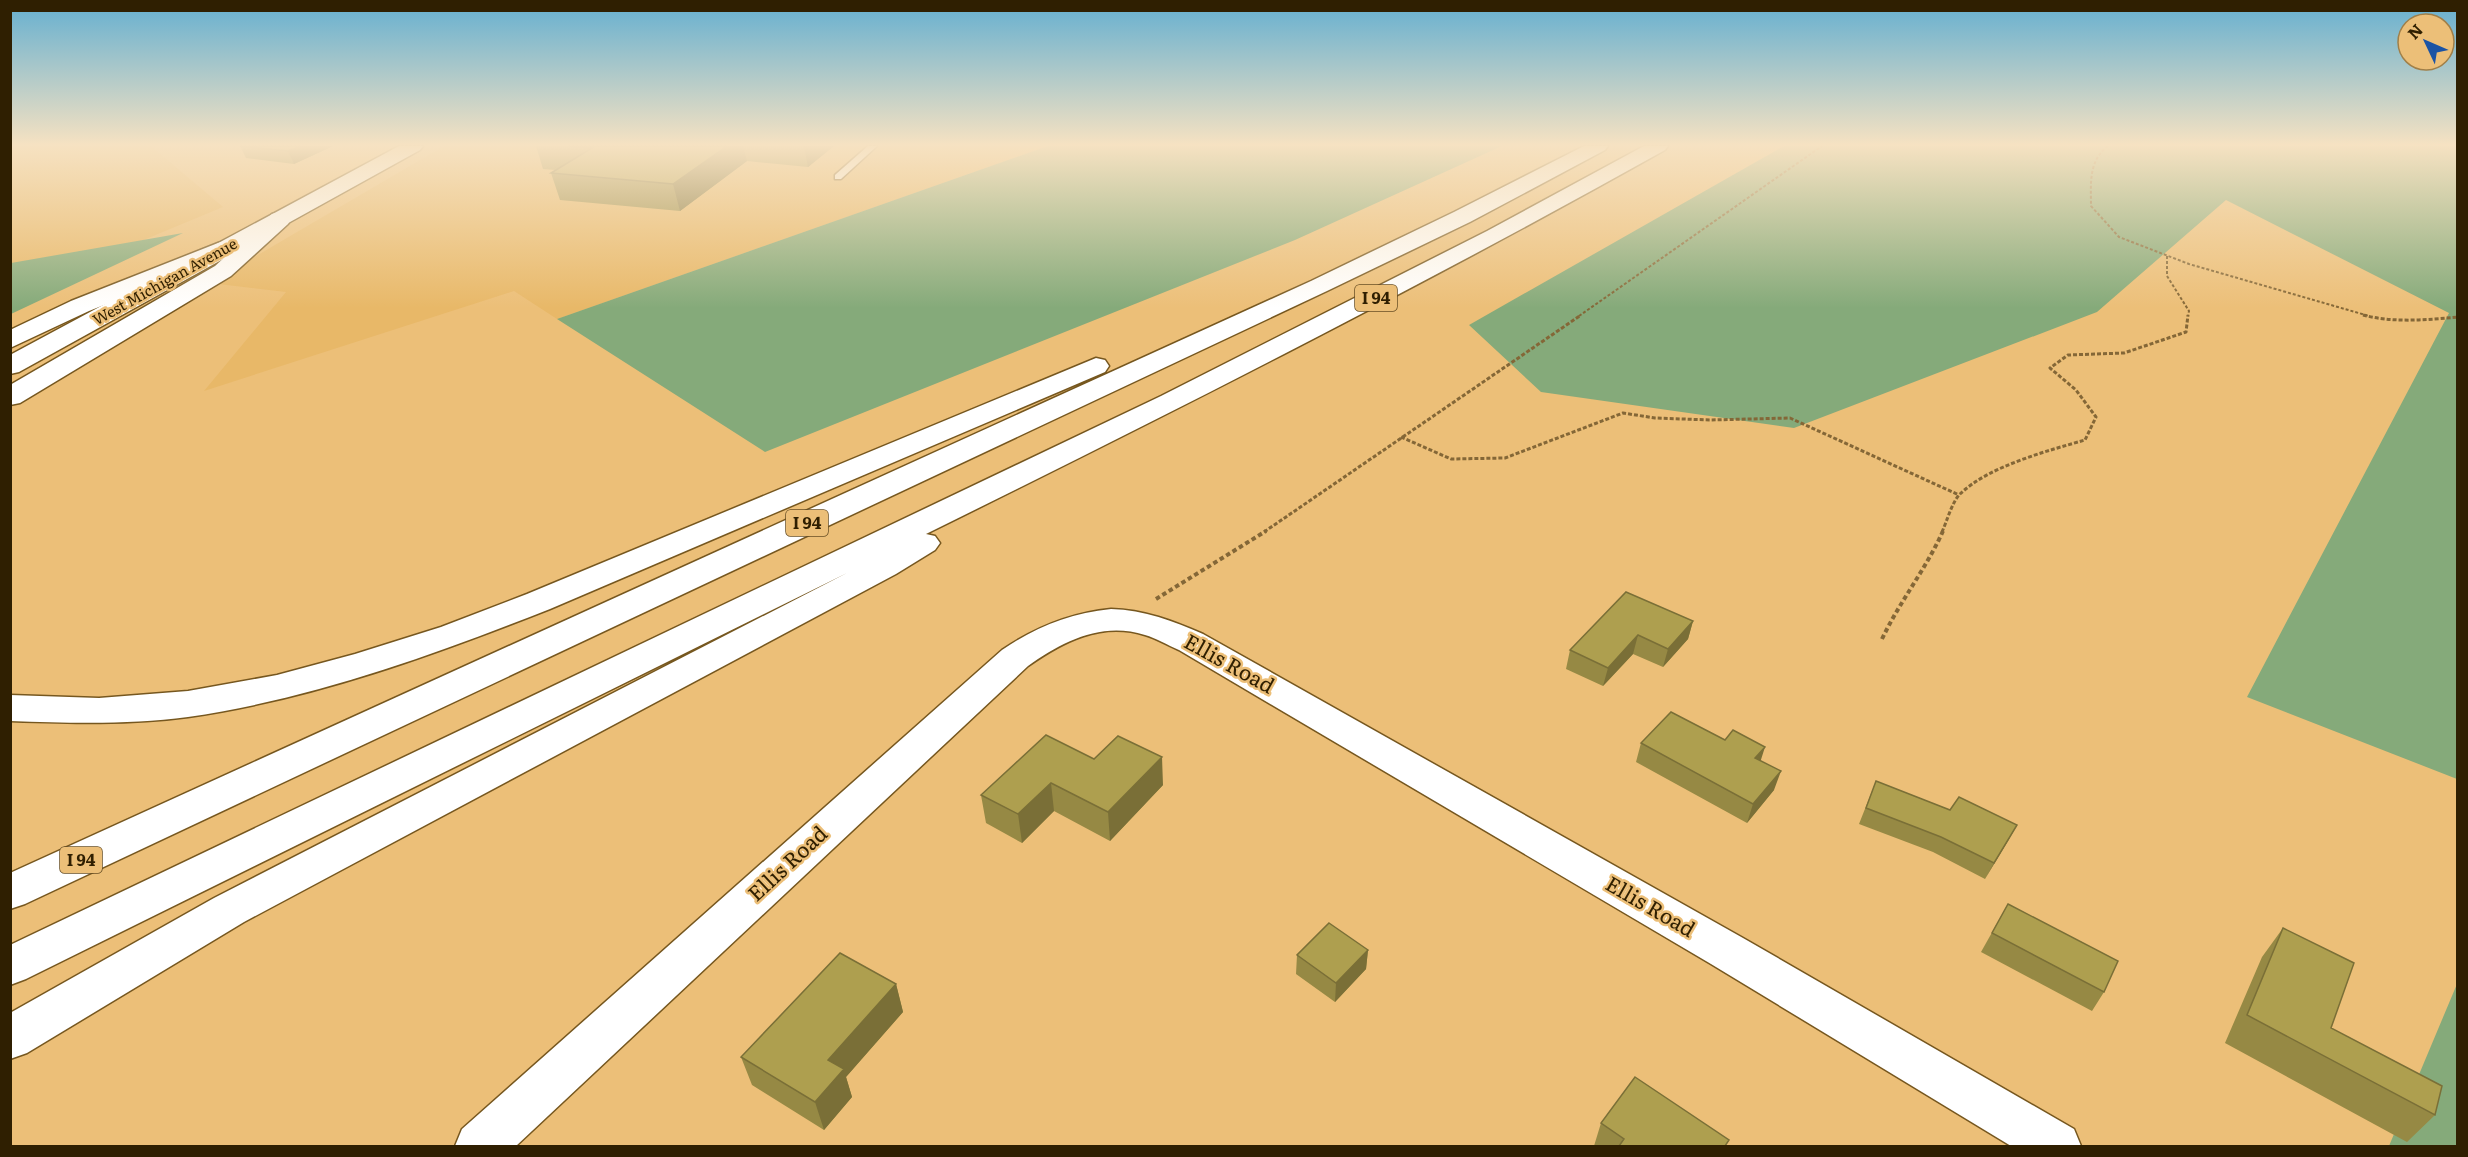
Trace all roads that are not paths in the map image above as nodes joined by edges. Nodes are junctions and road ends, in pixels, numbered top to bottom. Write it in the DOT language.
graph roads {
  1 [pos="315,200"];
  2 [pos="1495,200"];
  3 [pos="1560,200"];
  4 [pos="1462,217"];
  5 [pos="280,219"];
  6 [pos="226,248"];
  7 [pos="10,340"];
  8 [pos="10,366"];
  9 [pos="10,397"];
  10 [pos="1090,441"];
  11 [pos="10,708"];
  12 [pos="10,892"];
  13 [pos="10,966"];
  14 [pos="10,1038"];
  15 [pos="480,1146"];
  16 [pos="2056,1146"];
  1 -- 5 [label="main road, West Michigan Avenue"];
  2 -- 4 [label="main road, I 94"];
  3 -- 10 [label="main road, I 94"];
  4 -- 11 [label="main road"];
  4 -- 12 [label="main road, I 94"];
  5 -- 6 [label="main road, West Michigan Avenue"];
  5 -- 9 [label="main road"];
  6 -- 7 [label="main road"];
  6 -- 8 [label="main road, West Michigan Avenue"];
  10 -- 13 [label="main road, I 94"];
  10 -- 14 [label="main road"];
  15 -- 16 [label="main road, Ellis Road"];
}
